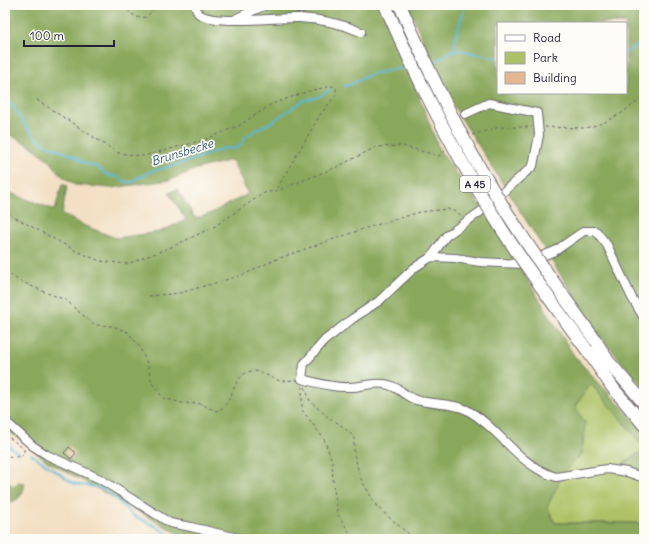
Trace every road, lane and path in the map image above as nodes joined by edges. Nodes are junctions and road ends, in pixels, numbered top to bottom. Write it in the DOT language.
graph roads {
  1 [pos="124,5"];
  2 [pos="156,5"];
  3 [pos="195,5"];
  4 [pos="266,5"];
  5 [pos="385,5"];
  6 [pos="400,5"];
  7 [pos="231,20"];
  8 [pos="361,32"];
  9 [pos="644,97"];
  10 [pos="37,100"];
  11 [pos="465,114"];
  12 [pos="539,127"];
  13 [pos="469,136"];
  14 [pos="447,149"];
  15 [pos="276,190"];
  16 [pos="5,212"];
  17 [pos="466,222"];
  18 [pos="431,257"];
  19 [pos="5,271"];
  20 [pos="149,296"];
  21 [pos="644,318"];
  22 [pos="302,379"];
  23 [pos="644,404"];
  24 [pos="5,420"];
  25 [pos="644,425"];
  26 [pos="5,434"];
  27 [pos="5,456"];
  28 [pos="644,478"];
  29 [pos="242,539"];
  30 [pos="354,539"];
  31 [pos="418,539"];
  1 -- 2 [label="path"];
  3 -- 7 [label="street"];
  4 -- 7 [label="street"];
  5 -- 25 [label="highway, A 45, bridge"];
  6 -- 23 [label="highway, A 45, bridge"];
  7 -- 8 [label="street"];
  9 -- 12 [label="path"];
  10 -- 15 [label="path"];
  11 -- 12 [label="street"];
  12 -- 13 [label="path"];
  12 -- 17 [label="street"];
  14 -- 15 [label="path"];
  15 -- 16 [label="path"];
  17 -- 18 [label="street"];
  17 -- 20 [label="path"];
  18 -- 21 [label="street"];
  18 -- 22 [label="street"];
  19 -- 22 [label="path"];
  22 -- 28 [label="street"];
  22 -- 30 [label="path"];
  22 -- 31 [label="path"];
  24 -- 29 [label="street"];
  26 -- 27 [label="path"];
}
